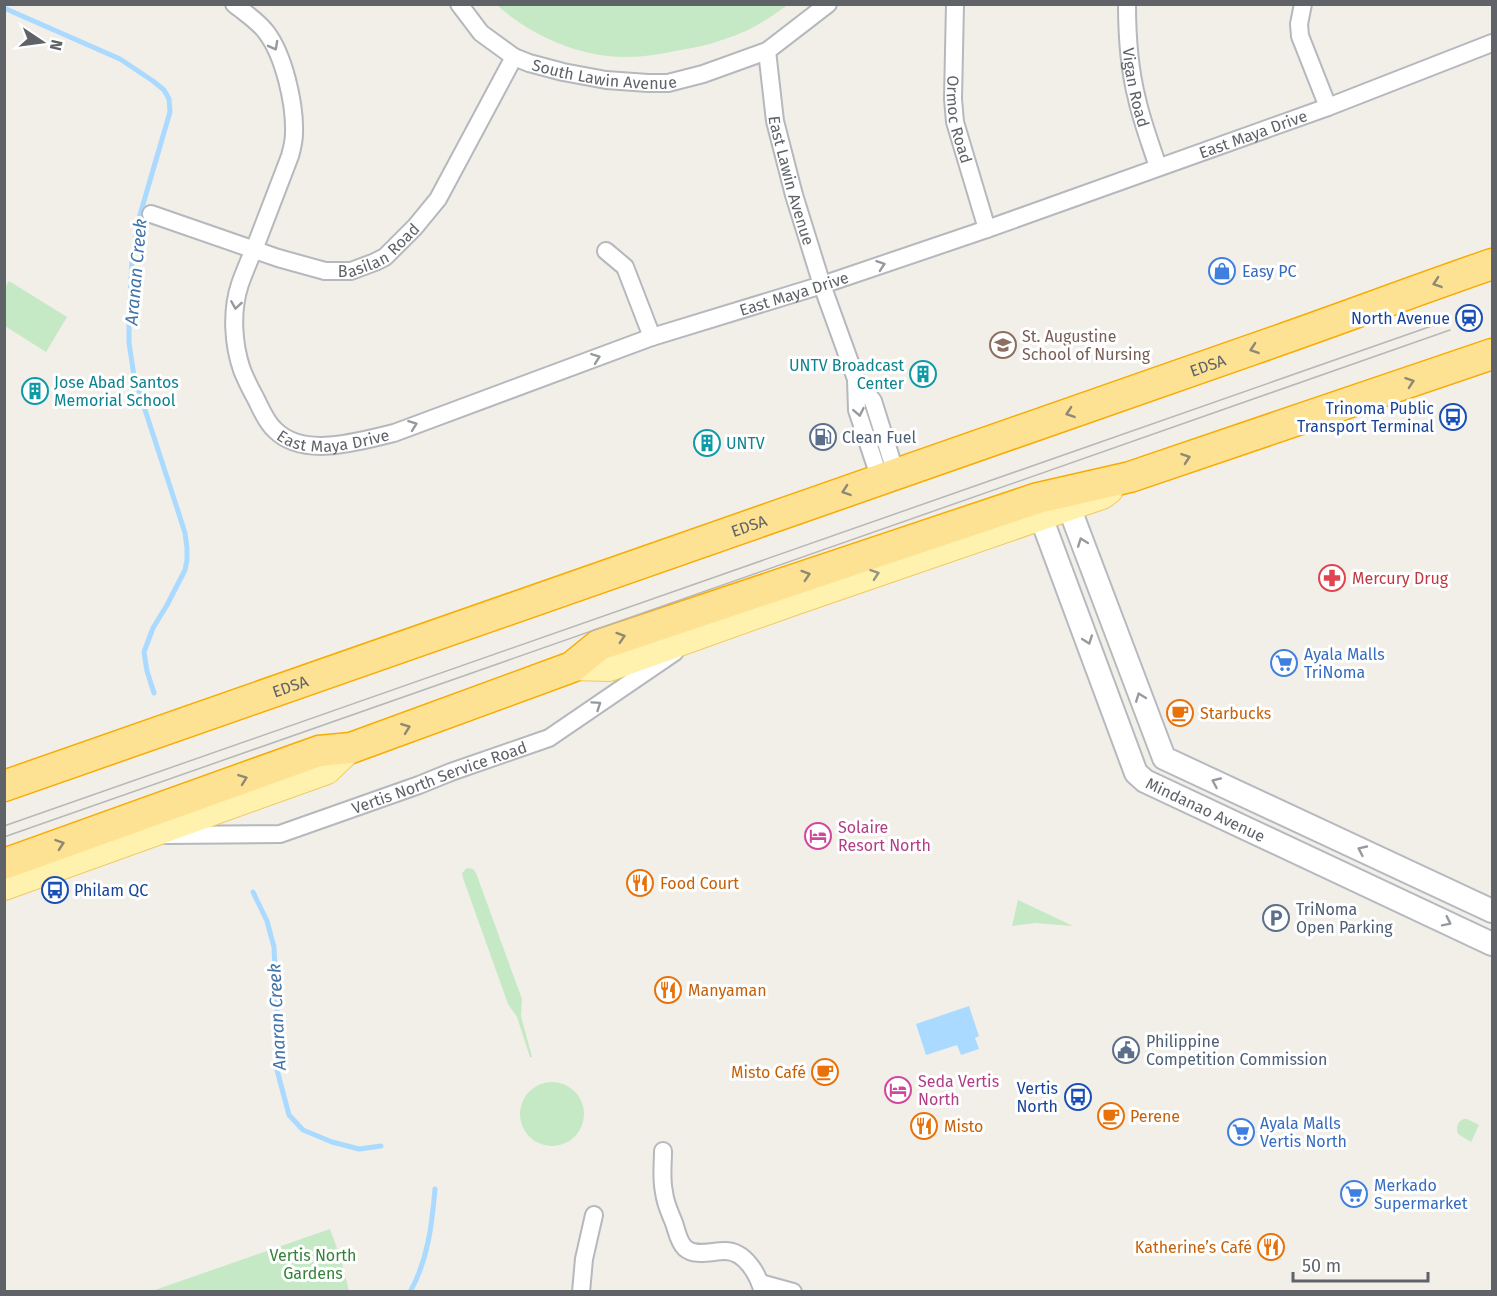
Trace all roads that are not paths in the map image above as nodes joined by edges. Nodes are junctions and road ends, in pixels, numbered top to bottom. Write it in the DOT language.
graph roads {
  1 [pos="234,4"];
  2 [pos="459,4"];
  3 [pos="828,4"];
  4 [pos="955,4"];
  5 [pos="1127,4"];
  6 [pos="1303,4"];
  7 [pos="1492,43"];
  8 [pos="767,51"];
  9 [pos="514,57"];
  10 [pos="1328,107"];
  11 [pos="1158,167"];
  12 [pos="151,214"];
  13 [pos="987,229"];
  14 [pos="254,250"];
  15 [pos="606,251"];
  16 [pos="1492,264"];
  17 [pos="822,285"];
  18 [pos="652,337"];
  19 [pos="1492,354"];
  20 [pos="888,477"];
  21 [pos="1130,477"];
  22 [pos="1069,507"];
  23 [pos="1041,517"];
  24 [pos="1095,577"];
  25 [pos="1067,586"];
  26 [pos="701,635"];
  27 [pos="573,667"];
  28 [pos="351,748"];
  29 [pos="4,786"];
  30 [pos="148,836"];
  31 [pos="4,864"];
  32 [pos="4,887"];
  33 [pos="1492,911"];
  34 [pos="1492,944"];
  35 [pos="663,1151"];
  36 [pos="594,1215"];
  37 [pos="762,1287"];
  38 [pos="581,1292"];
  39 [pos="793,1292"];
  1 -- 14 [label="street, East Maya Drive, one-way"];
  2 -- 9 [label="street, South Lawin Avenue"];
  3 -- 8 [label="street"];
  4 -- 13 [label="street, Ormoc Road"];
  5 -- 11 [label="street, Vigan Road"];
  6 -- 10 [label="street"];
  7 -- 10 [label="street, East Maya Drive"];
  8 -- 9 [label="street, South Lawin Avenue"];
  8 -- 17 [label="street, East Lawin Avenue"];
  9 -- 14 [label="street, Basilan Road"];
  10 -- 11 [label="street, East Maya Drive"];
  11 -- 13 [label="street, East Maya Drive"];
  12 -- 14 [label="street, Basilan Road"];
  17 -- 13 [label="street, East Maya Drive, one-way"];
  14 -- 18 [label="street, East Maya Drive, one-way"];
  15 -- 18 [label="street"];
  16 -- 20 [label="highway, EDSA, one-way"];
  17 -- 18 [label="street, East Maya Drive"];
  17 -- 20 [label="street, East Lawin Avenue"];
  21 -- 19 [label="highway, one-way"];
  20 -- 29 [label="highway, EDSA, one-way"];
  21 -- 22 [label="main road"];
  27 -- 21 [label="highway, one-way"];
  22 -- 23 [label="main road"];
  24 -- 22 [label="street, Mindanao Avenue, one-way"];
  23 -- 25 [label="street, Mindanao Avenue"];
  26 -- 23 [label="main road, one-way"];
  24 -- 25 [label="street"];
  33 -- 24 [label="street, Mindanao Avenue, one-way"];
  25 -- 34 [label="street, Mindanao Avenue, one-way"];
  26 -- 27 [label="main road"];
  30 -- 26 [label="street, Vertis North Service Road, one-way"];
  28 -- 27 [label="highway, one-way"];
  28 -- 30 [label="main road"];
  31 -- 28 [label="highway, one-way"];
  30 -- 32 [label="main road"];
  35 -- 37 [label="street"];
  36 -- 38 [label="street"];
  37 -- 39 [label="street"];
}
